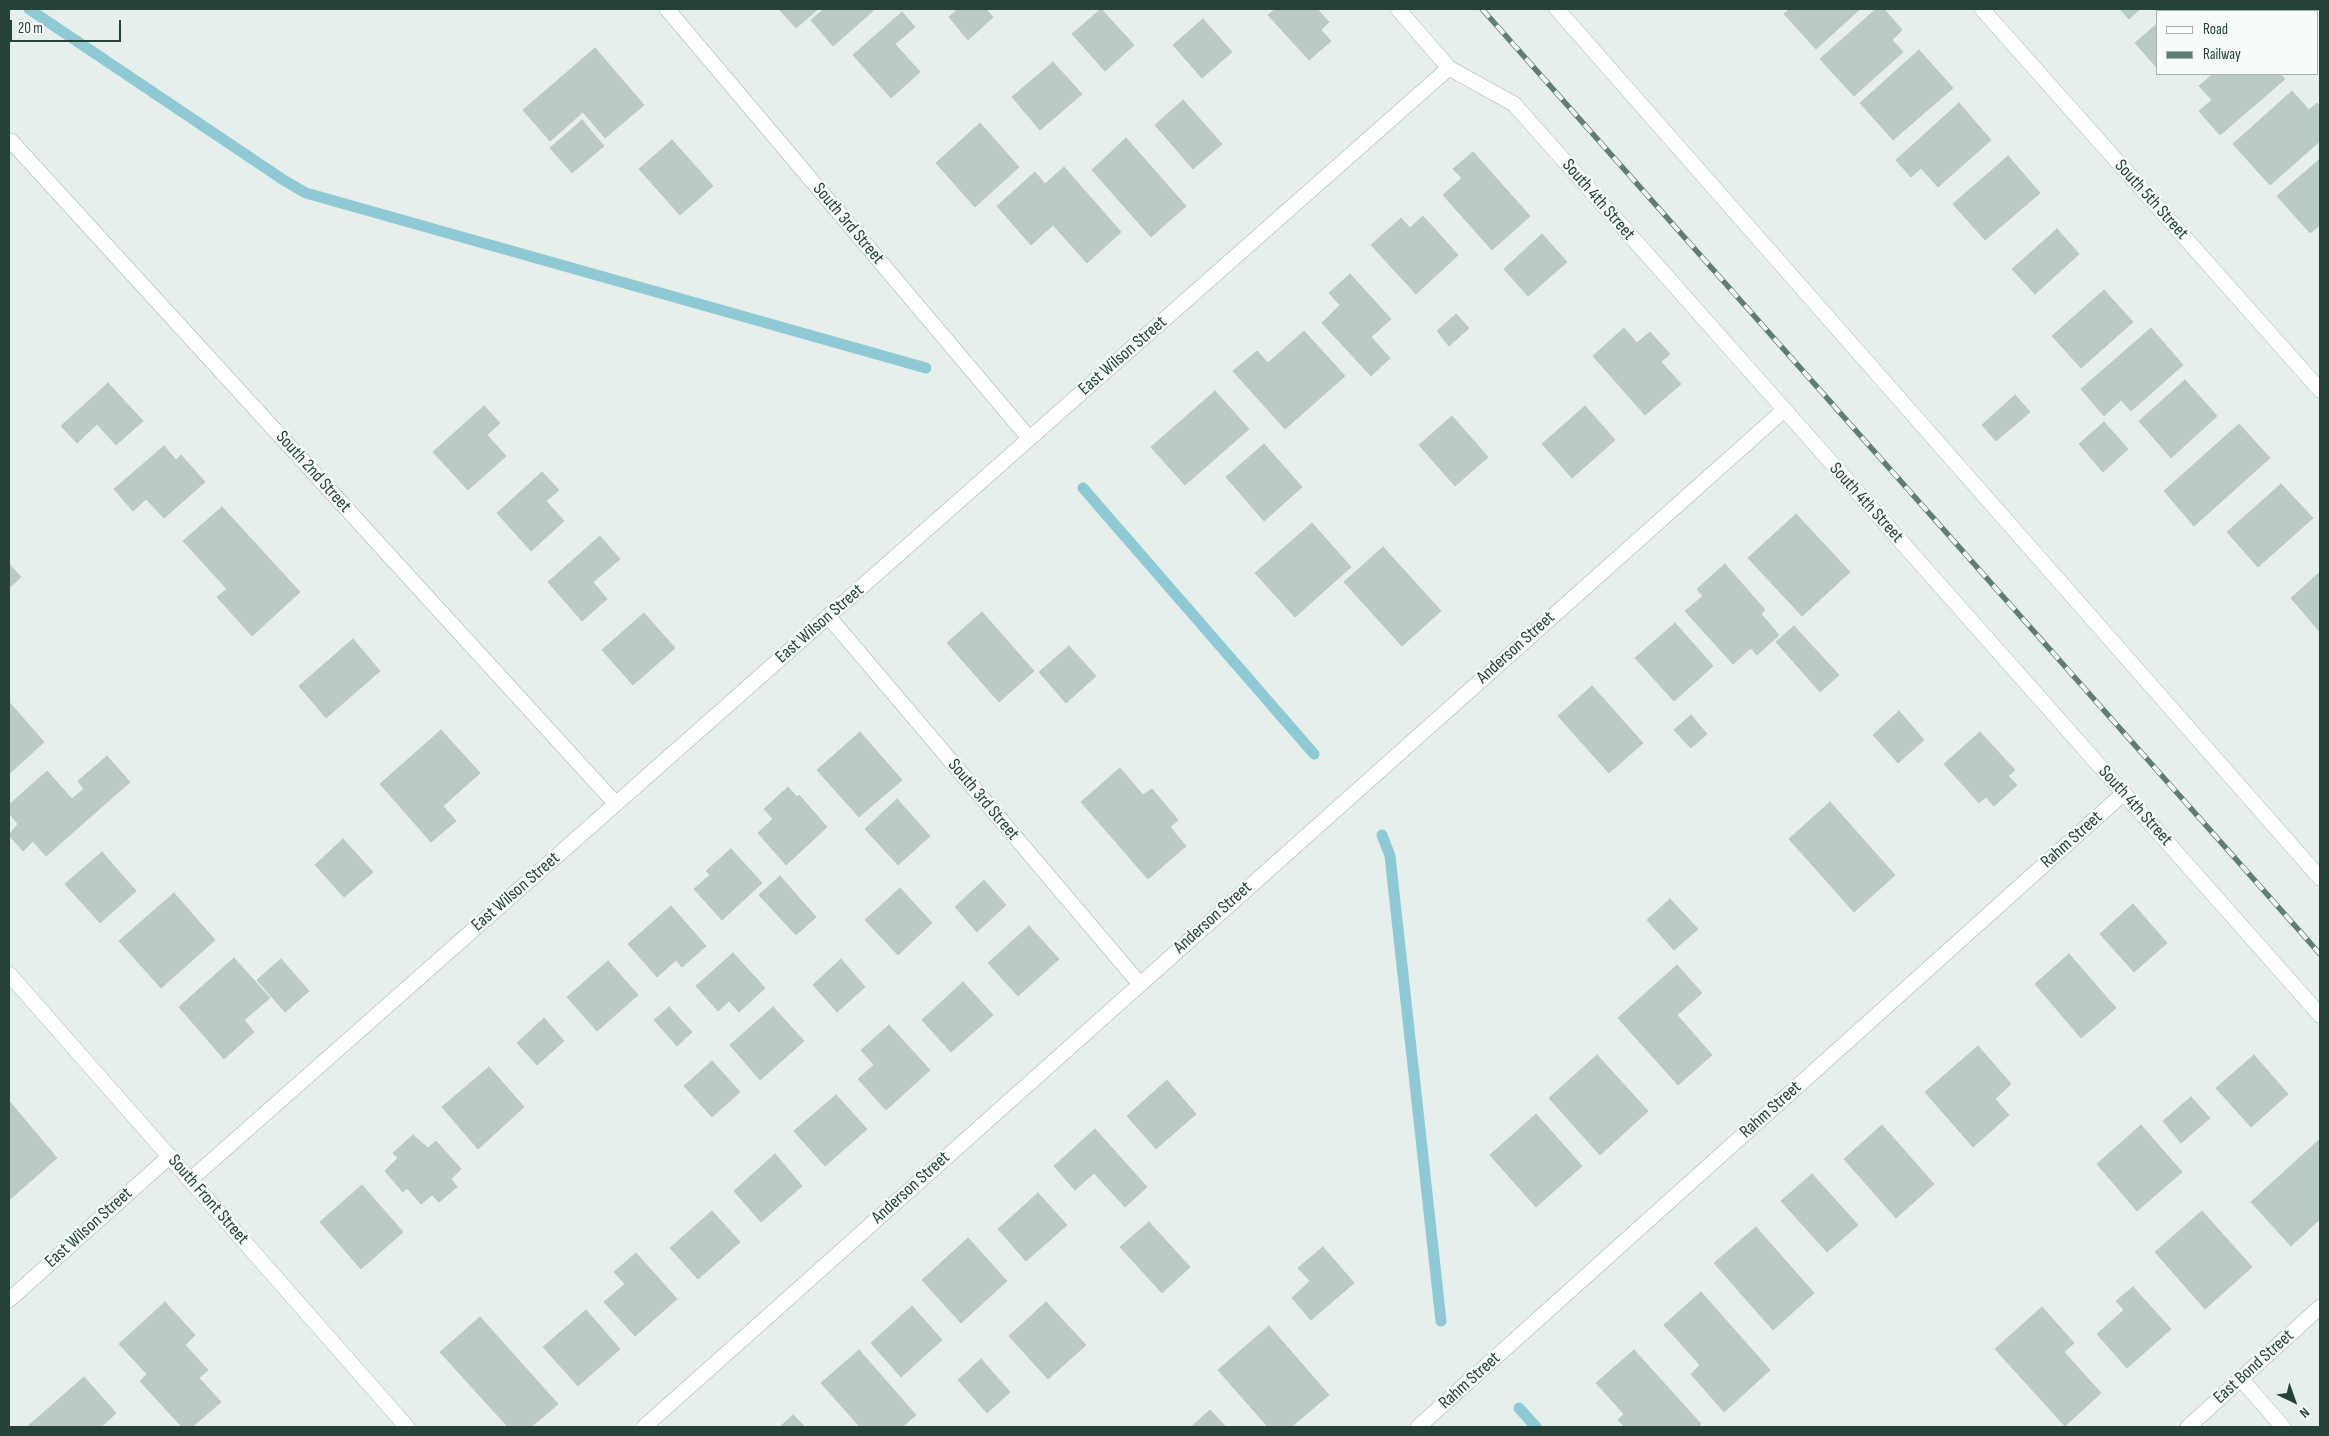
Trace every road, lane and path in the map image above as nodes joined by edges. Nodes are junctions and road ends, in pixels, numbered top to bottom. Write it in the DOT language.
graph roads {
  1 [pos="667,9"];
  2 [pos="1398,9"];
  3 [pos="1557,9"];
  4 [pos="1982,9"];
  5 [pos="1449,68"];
  6 [pos="11,141"];
  7 [pos="2320,390"];
  8 [pos="1784,410"];
  9 [pos="1029,438"];
  10 [pos="828,616"];
  11 [pos="2124,793"];
  12 [pos="616,804"];
  13 [pos="2320,878"];
  14 [pos="9,974"];
  15 [pos="1139,983"];
  16 [pos="2320,1015"];
  17 [pos="170,1156"];
  18 [pos="190,1180"];
  19 [pos="9,1300"];
  20 [pos="2320,1307"];
  21 [pos="2241,1379"];
  22 [pos="407,1427"];
  23 [pos="644,1427"];
  24 [pos="1418,1427"];
  25 [pos="2188,1427"];
  26 [pos="2282,1427"];
  1 -- 9 [label="street, South 3rd Street"];
  2 -- 5 [label="street, South 4th Street"];
  3 -- 13 [label="street"];
  4 -- 7 [label="street, South 5th Street"];
  5 -- 8 [label="street, South 4th Street"];
  5 -- 9 [label="street, East Wilson Street"];
  6 -- 12 [label="street, South 2nd Street"];
  8 -- 11 [label="street, South 4th Street"];
  8 -- 15 [label="street, Anderson Street"];
  9 -- 10 [label="street, East Wilson Street"];
  10 -- 12 [label="street, East Wilson Street"];
  10 -- 15 [label="street, South 3rd Street"];
  11 -- 16 [label="street, South 4th Street"];
  11 -- 24 [label="street, Rahm Street"];
  12 -- 18 [label="street, East Wilson Street"];
  14 -- 17 [label="street, South Front Street"];
  15 -- 23 [label="street, Anderson Street"];
  17 -- 18 [label="street, South Front Street"];
  17 -- 19 [label="street, East Wilson Street"];
  18 -- 22 [label="street, South Front Street"];
  20 -- 21 [label="street, East Bond Street"];
  21 -- 25 [label="street, East Bond Street"];
  21 -- 26 [label="street"];
}
